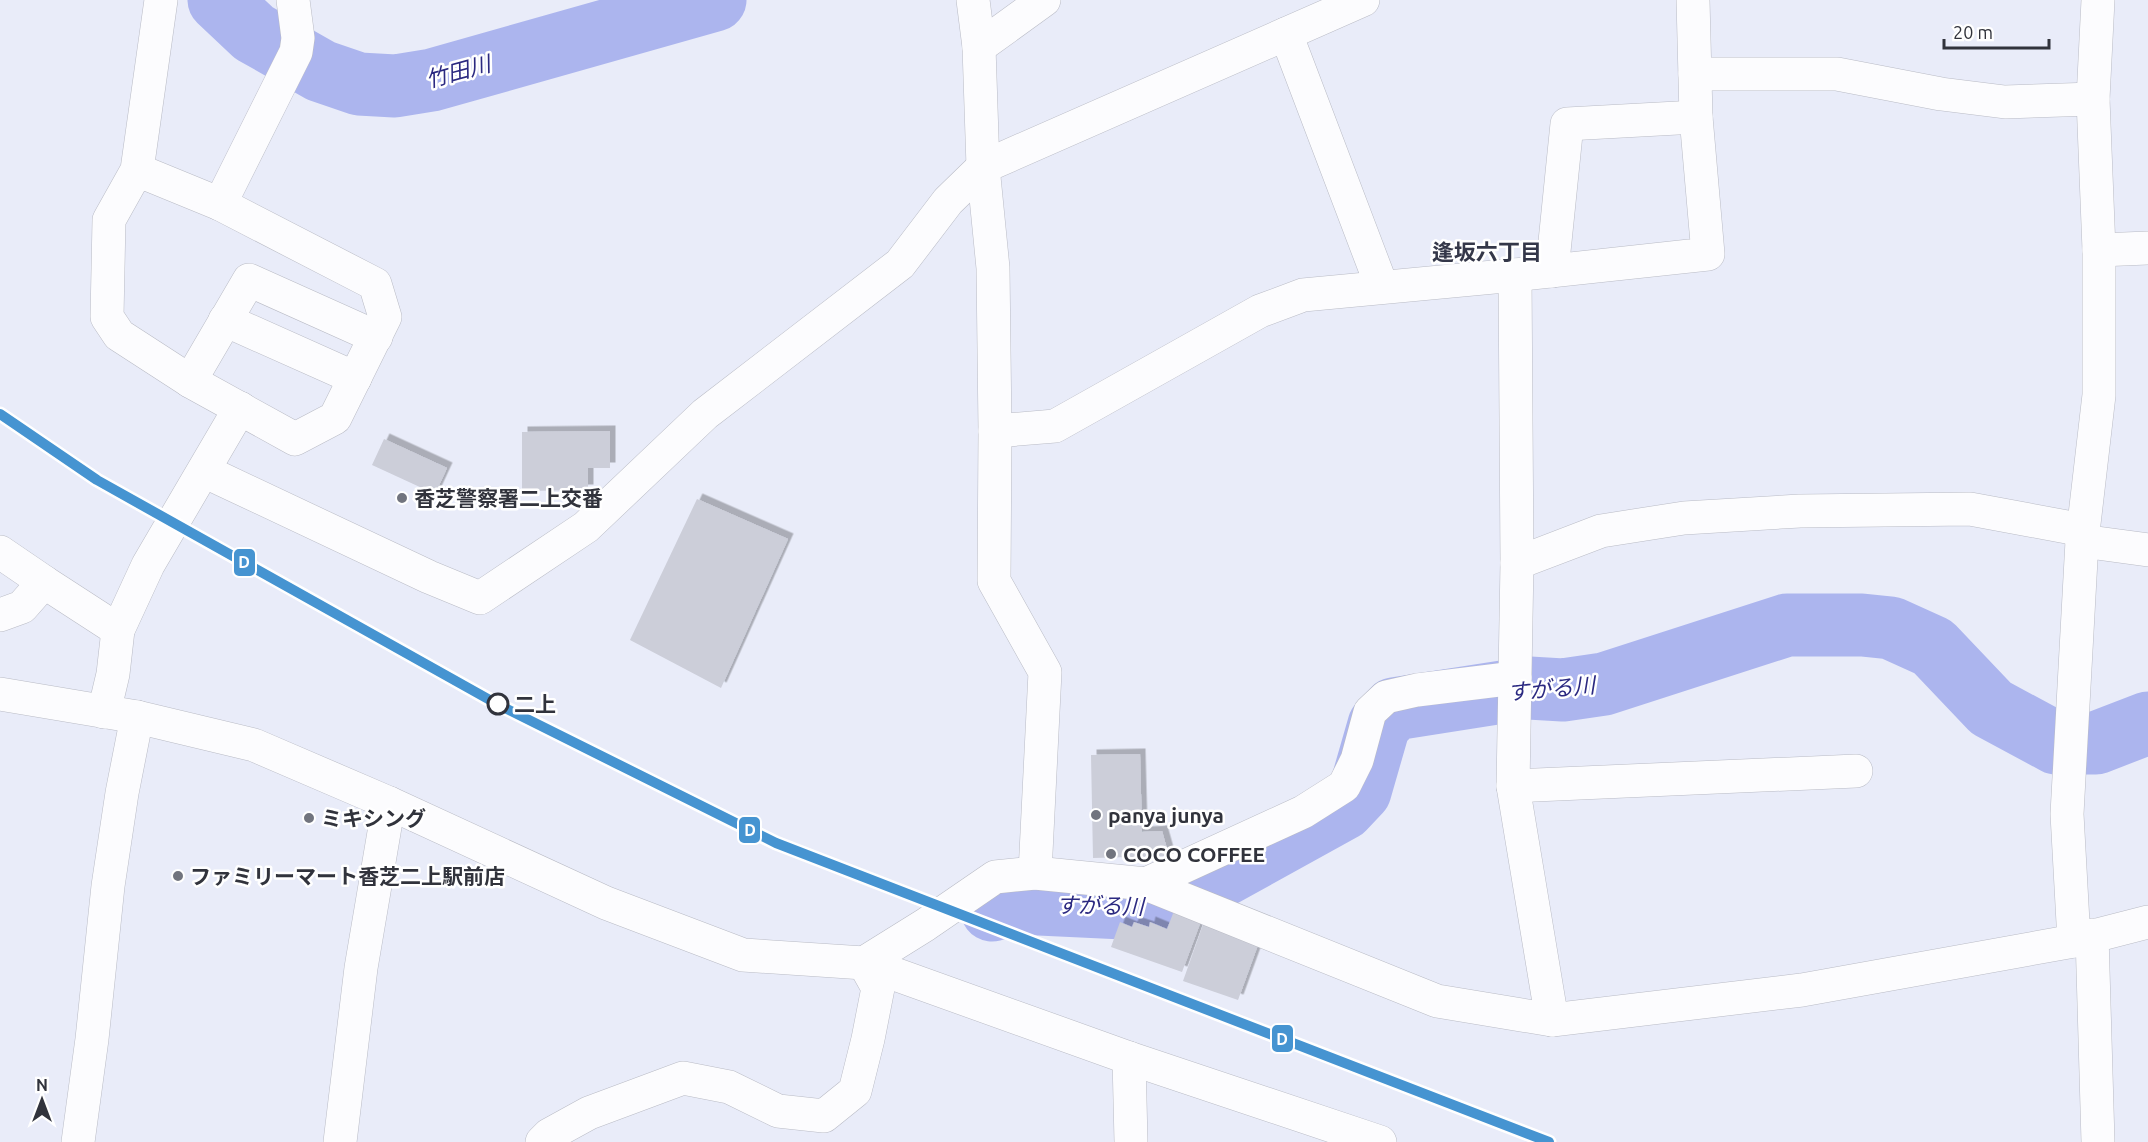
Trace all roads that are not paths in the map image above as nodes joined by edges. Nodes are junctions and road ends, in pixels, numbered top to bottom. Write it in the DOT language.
graph roads {
  1 [pos="161,0"];
  2 [pos="293,0"];
  3 [pos="973,0"];
  4 [pos="1044,0"];
  5 [pos="1363,0"];
  6 [pos="1693,0"];
  7 [pos="2097,0"];
  8 [pos="1286,34"];
  9 [pos="979,47"];
  10 [pos="1695,74"];
  11 [pos="2093,99"];
  12 [pos="1696,117"];
  13 [pos="983,167"];
  14 [pos="137,170"];
  15 [pos="220,204"];
  16 [pos="2148,248"];
  17 [pos="2099,250"];
  18 [pos="1552,271"];
  19 [pos="1515,275"];
  20 [pos="1382,287"];
  21 [pos="225,320"];
  22 [pos="376,337"];
  23 [pos="355,378"];
  24 [pos="190,381"];
  25 [pos="240,408"];
  26 [pos="995,431"];
  27 [pos="204,471"];
  28 [pos="2082,535"];
  29 [pos="2148,550"];
  30 [pos="0,552"];
  31 [pos="1517,563"];
  32 [pos="44,582"];
  33 [pos="0,615"];
  34 [pos="118,630"];
  35 [pos="1515,687"];
  36 [pos="0,694"];
  37 [pos="104,712"];
  38 [pos="137,717"];
  39 [pos="1856,771"];
  40 [pos="1513,786"];
  41 [pos="389,803"];
  42 [pos="1035,873"];
  43 [pos="1170,894"];
  44 [pos="2148,922"];
  45 [pos="2083,938"];
  46 [pos="864,963"];
  47 [pos="1552,1020"];
  48 [pos="1129,1058"];
  49 [pos="78,1142"];
  50 [pos="340,1142"];
  51 [pos="542,1142"];
  52 [pos="1131,1142"];
  53 [pos="1380,1142"];
  54 [pos="2098,1142"];
  1 -- 14 [label="street"];
  2 -- 15 [label="street"];
  3 -- 9 [label="street"];
  4 -- 9 [label="street"];
  5 -- 8 [label="street"];
  6 -- 10 [label="street"];
  7 -- 11 [label="street"];
  8 -- 13 [label="street"];
  8 -- 20 [label="street"];
  9 -- 13 [label="street"];
  10 -- 11 [label="street"];
  10 -- 12 [label="street"];
  11 -- 17 [label="street"];
  12 -- 18 [label="street"];
  12 -- 18 [label="street"];
  13 -- 26 [label="street"];
  13 -- 27 [label="street"];
  14 -- 15 [label="street"];
  14 -- 24 [label="street"];
  15 -- 22 [label="street"];
  16 -- 17 [label="street"];
  17 -- 28 [label="street"];
  18 -- 19 [label="street"];
  19 -- 20 [label="street"];
  19 -- 31 [label="street"];
  20 -- 26 [label="street"];
  21 -- 22 [label="street"];
  21 -- 23 [label="street"];
  21 -- 24 [label="street"];
  22 -- 23 [label="street"];
  23 -- 25 [label="street"];
  24 -- 25 [label="street"];
  25 -- 27 [label="street"];
  26 -- 42 [label="street"];
  27 -- 34 [label="street"];
  28 -- 29 [label="street"];
  28 -- 31 [label="street"];
  28 -- 45 [label="street"];
  30 -- 32 [label="street"];
  31 -- 35 [label="street"];
  32 -- 33 [label="street"];
  32 -- 34 [label="street"];
  34 -- 37 [label="street"];
  35 -- 40 [label="street"];
  35 -- 43 [label="street"];
  36 -- 37 [label="street"];
  37 -- 38 [label="street"];
  38 -- 41 [label="street"];
  38 -- 49 [label="street"];
  39 -- 40 [label="street"];
  40 -- 47 [label="street"];
  41 -- 46 [label="street"];
  41 -- 50 [label="street"];
  42 -- 43 [label="street"];
  42 -- 46 [label="street"];
  43 -- 47 [label="street"];
  44 -- 45 [label="street"];
  45 -- 47 [label="street"];
  45 -- 54 [label="street"];
  46 -- 48 [label="street"];
  46 -- 51 [label="street"];
  48 -- 52 [label="street"];
  48 -- 53 [label="street"];
}
